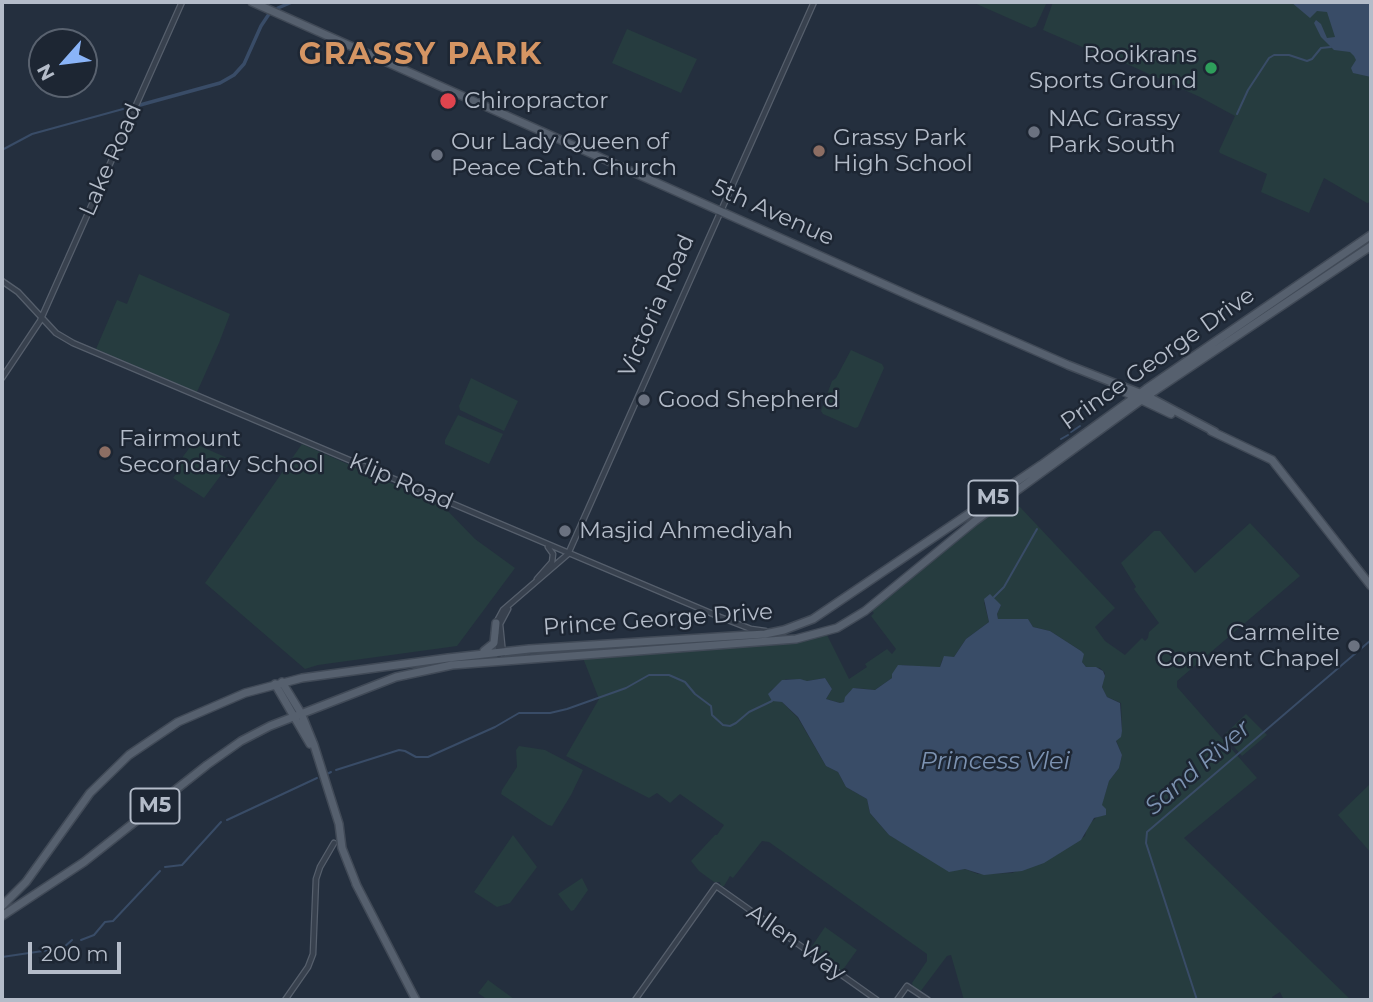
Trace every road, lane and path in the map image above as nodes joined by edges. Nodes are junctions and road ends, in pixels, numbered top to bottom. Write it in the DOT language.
graph roads {
  1 [pos="182,2"];
  2 [pos="252,2"];
  3 [pos="814,2"];
  4 [pos="721,211"];
  5 [pos="1371,235"];
  6 [pos="1371,246"];
  7 [pos="2,281"];
  8 [pos="41,318"];
  9 [pos="1190,366"];
  10 [pos="1087,373"];
  11 [pos="2,378"];
  12 [pos="1114,387"];
  13 [pos="1140,397"];
  14 [pos="1163,404"];
  15 [pos="1104,420"];
  16 [pos="1215,432"];
  17 [pos="542,542"];
  18 [pos="568,554"];
  19 [pos="536,583"];
  20 [pos="1371,586"];
  21 [pos="510,606"];
  22 [pos="496,623"];
  23 [pos="739,625"];
  24 [pos="790,628"];
  25 [pos="754,635"];
  26 [pos="783,640"];
  27 [pos="501,652"];
  28 [pos="470,655"];
  29 [pos="502,661"];
  30 [pos="279,683"];
  31 [pos="326,704"];
  32 [pos="297,715"];
  33 [pos="310,734"];
  34 [pos="318,760"];
  35 [pos="338,844"];
  36 [pos="2,906"];
  37 [pos="2,916"];
  38 [pos="285,1000"];
  39 [pos="416,1000"];
  40 [pos="635,1000"];
  41 [pos="877,1000"];
  42 [pos="897,1000"];
  43 [pos="928,1000"];
  1 -- 8 [label="street, Lake Road"];
  2 -- 4 [label="main road, 5th Avenue"];
  3 -- 4 [label="street, Victoria Road"];
  4 -- 10 [label="main road, 5th Avenue"];
  4 -- 18 [label="street, Victoria Road"];
  5 -- 13 [label="main road, Prince George Drive / M5"];
  6 -- 9 [label="main road, Prince George Drive / M5"];
  7 -- 8 [label="street, Klip Road"];
  8 -- 11 [label="street, Lake Road"];
  8 -- 17 [label="street, Klip Road"];
  9 -- 13 [label="main road, Prince George Drive / M5"];
  9 -- 14 [label="main road"];
  10 -- 12 [label="main road, 5th Avenue"];
  10 -- 13 [label="main road, 5th Avenue"];
  12 -- 13 [label="main road, 5th Avenue"];
  12 -- 15 [label="main road"];
  13 -- 14 [label="main road"];
  13 -- 15 [label="main road, Prince George Drive / M5"];
  13 -- 16 [label="main road"];
  13 -- 26 [label="main road, Prince George Drive / M5"];
  14 -- 16 [label="main road"];
  15 -- 24 [label="main road, Prince George Drive / M5"];
  16 -- 20 [label="main road"];
  17 -- 18 [label="street, Klip Road"];
  17 -- 19 [label="street"];
  18 -- 19 [label="street, Victoria Road"];
  18 -- 23 [label="street, Klip Road"];
  19 -- 21 [label="street, Victoria Road"];
  21 -- 22 [label="street, Victoria Road"];
  21 -- 27 [label="street"];
  22 -- 27 [label="street"];
  22 -- 28 [label="main road"];
  23 -- 24 [label="street, Klip Road"];
  23 -- 25 [label="street, Klip Road"];
  24 -- 25 [label="main road, Prince George Drive / M5"];
  25 -- 26 [label="main road"];
  25 -- 27 [label="main road, Prince George Drive / M5"];
  26 -- 29 [label="main road, Prince George Drive / M5"];
  27 -- 28 [label="main road, Prince George Drive / M5"];
  27 -- 29 [label="street"];
  28 -- 30 [label="main road, Prince George Drive / M5"];
  29 -- 31 [label="main road, Prince George Drive / M5"];
  30 -- 32 [label="main road"];
  30 -- 36 [label="main road, Prince George Drive / M5"];
  31 -- 32 [label="main road, Prince George Drive / M5"];
  31 -- 33 [label="main road"];
  32 -- 33 [label="main road"];
  32 -- 34 [label="main road"];
  32 -- 37 [label="main road, Prince George Drive / M5"];
  33 -- 34 [label="main road"];
  34 -- 35 [label="main road"];
  35 -- 38 [label="street"];
  35 -- 39 [label="main road"];
  40 -- 41 [label="street, Allen Way"];
  42 -- 43 [label="street"];
}
